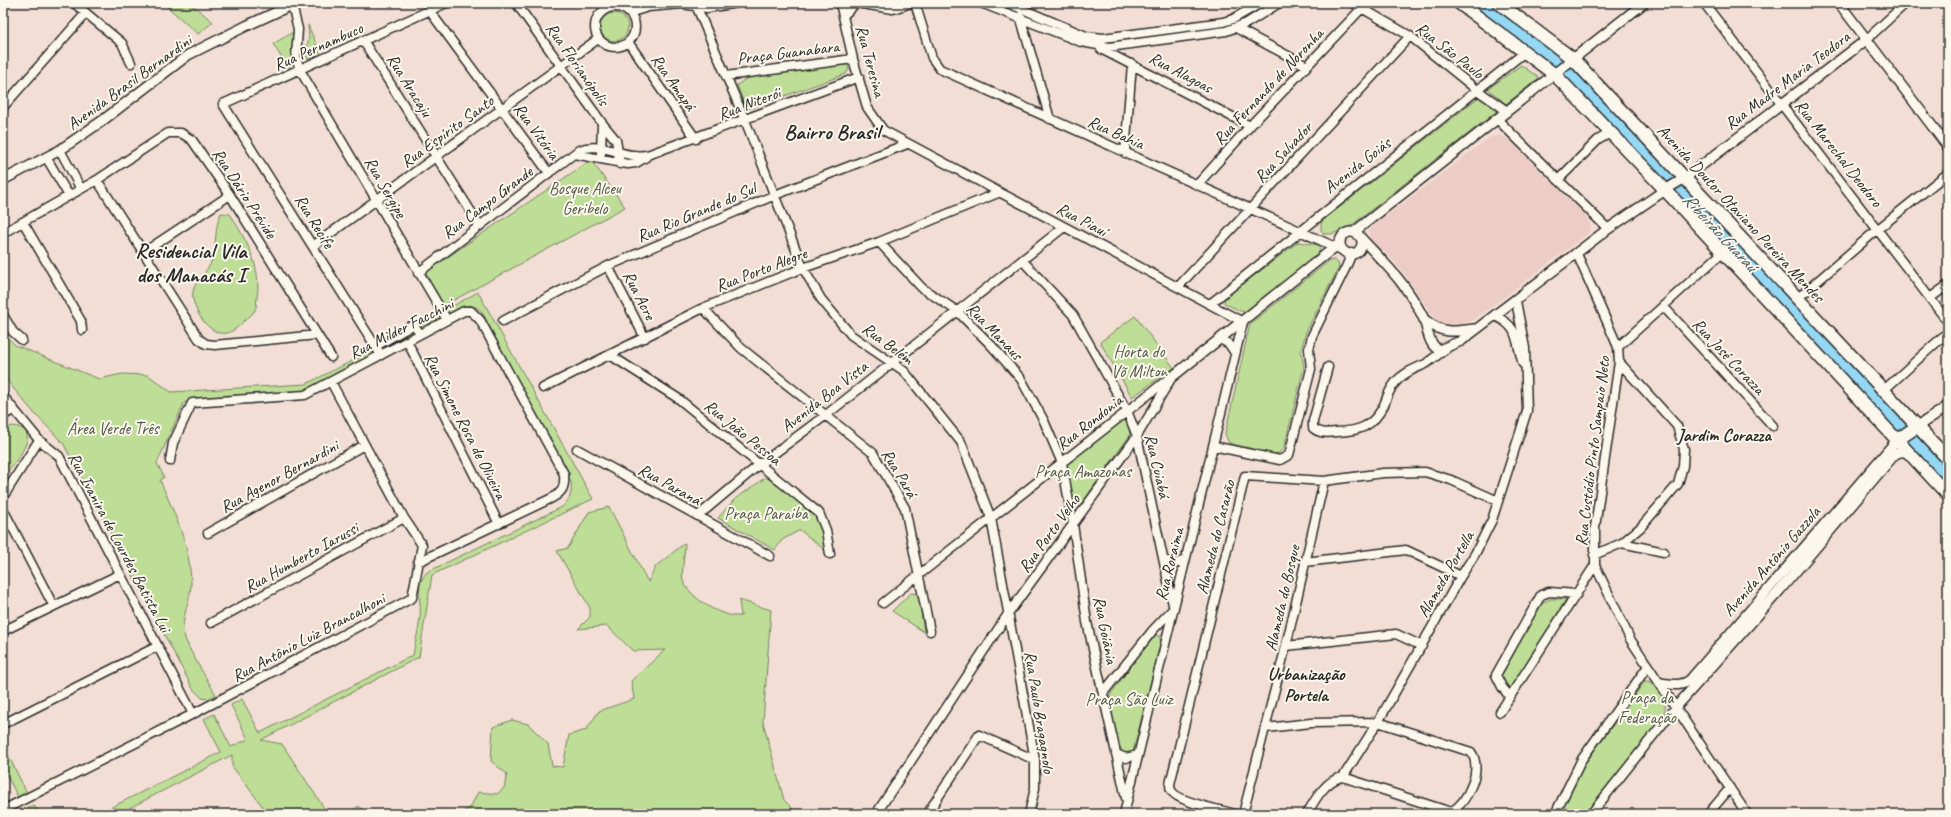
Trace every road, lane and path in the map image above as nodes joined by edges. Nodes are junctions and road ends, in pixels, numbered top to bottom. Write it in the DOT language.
graph roads {
  1 [pos="74,3"];
  2 [pos="276,3"];
  3 [pos="446,3"];
  4 [pos="516,3"];
  5 [pos="682,3"];
  6 [pos="738,3"];
  7 [pos="840,3"];
  8 [pos="856,3"];
  9 [pos="911,3"];
  10 [pos="915,3"];
  11 [pos="981,3"];
  12 [pos="1261,3"];
  13 [pos="1280,3"];
  14 [pos="1353,3"];
  15 [pos="1459,3"];
  16 [pos="1499,3"];
  17 [pos="1644,3"];
  18 [pos="1704,3"];
  19 [pos="1839,3"];
  20 [pos="1906,3"];
  21 [pos="1014,4"];
  22 [pos="290,5"];
  23 [pos="695,5"];
  24 [pos="605,6"];
  25 [pos="1362,8"];
  26 [pos="429,10"];
  27 [pos="629,12"];
  28 [pos="86,14"];
  29 [pos="1241,15"];
  30 [pos="843,16"];
  31 [pos="1021,18"];
  32 [pos="1223,22"];
  33 [pos="1247,23"];
  34 [pos="1236,28"];
  35 [pos="1226,31"];
  36 [pos="1117,36"];
  37 [pos="1410,36"];
  38 [pos="598,39"];
  39 [pos="1866,40"];
  40 [pos="364,42"];
  41 [pos="628,42"];
  42 [pos="1097,46"];
  43 [pos="1119,46"];
  44 [pos="1525,52"];
  45 [pos="853,59"];
  46 [pos="1571,61"];
  47 [pos="1128,62"];
  48 [pos="131,64"];
  49 [pos="562,66"];
  50 [pos="1307,66"];
  51 [pos="300,70"];
  52 [pos="1557,72"];
  53 [pos="726,76"];
  54 [pos="859,78"];
  55 [pos="1478,90"];
  56 [pos="3,93"];
  57 [pos="10,99"];
  58 [pos="223,104"];
  59 [pos="1782,104"];
  60 [pos="3,107"];
  61 [pos="502,110"];
  62 [pos="1507,111"];
  63 [pos="1050,119"];
  64 [pos="1497,119"];
  65 [pos="746,120"];
  66 [pos="602,123"];
  67 [pos="1250,126"];
  68 [pos="602,133"];
  69 [pos="1610,133"];
  70 [pos="696,139"];
  71 [pos="907,144"];
  72 [pos="586,147"];
  73 [pos="1948,147"];
  74 [pos="601,148"];
  75 [pos="60,150"];
  76 [pos="619,152"];
  77 [pos="1125,153"];
  78 [pos="574,154"];
  79 [pos="650,154"];
  80 [pos="46,157"];
  81 [pos="436,157"];
  82 [pos="600,159"];
  83 [pos="620,164"];
  84 [pos="549,173"];
  85 [pos="1948,173"];
  86 [pos="3,180"];
  87 [pos="97,180"];
  88 [pos="1558,180"];
  89 [pos="1683,180"];
  90 [pos="1197,185"];
  91 [pos="1667,188"];
  92 [pos="81,189"];
  93 [pos="998,193"];
  94 [pos="230,195"];
  95 [pos="775,195"];
  96 [pos="69,196"];
  97 [pos="377,200"];
  98 [pos="1250,209"];
  99 [pos="23,222"];
  100 [pos="480,226"];
  101 [pos="1064,227"];
  102 [pos="1608,229"];
  103 [pos="1878,229"];
  104 [pos="1299,232"];
  105 [pos="3,233"];
  106 [pos="1358,235"];
  107 [pos="879,242"];
  108 [pos="313,246"];
  109 [pos="1346,250"];
  110 [pos="144,252"];
  111 [pos="1723,252"];
  112 [pos="1577,254"];
  113 [pos="1377,255"];
  114 [pos="1324,256"];
  115 [pos="1022,260"];
  116 [pos="608,266"];
  117 [pos="803,268"];
  118 [pos="418,272"];
  119 [pos="1948,284"];
  120 [pos="1178,288"];
  121 [pos="1798,298"];
  122 [pos="1930,298"];
  123 [pos="1516,301"];
  124 [pos="1210,304"];
  125 [pos="1662,306"];
  126 [pos="703,308"];
  127 [pos="957,311"];
  128 [pos="3,315"];
  129 [pos="1495,316"];
  130 [pos="446,320"];
  131 [pos="1425,320"];
  132 [pos="503,321"];
  133 [pos="1243,322"];
  134 [pos="1948,322"];
  135 [pos="1476,329"];
  136 [pos="82,330"];
  137 [pos="1442,330"];
  138 [pos="1948,332"];
  139 [pos="420,334"];
  140 [pos="317,335"];
  141 [pos="645,338"];
  142 [pos="1430,338"];
  143 [pos="1220,339"];
  144 [pos="22,340"];
  145 [pos="407,341"];
  146 [pos="376,346"];
  147 [pos="1448,347"];
  148 [pos="1618,347"];
  149 [pos="1235,353"];
  150 [pos="381,355"];
  151 [pos="610,356"];
  152 [pos="331,357"];
  153 [pos="1619,362"];
  154 [pos="891,363"];
  155 [pos="1328,367"];
  156 [pos="1524,368"];
  157 [pos="1172,376"];
  158 [pos="331,382"];
  159 [pos="543,388"];
  160 [pos="1884,390"];
  161 [pos="3,396"];
  162 [pos="1948,406"];
  163 [pos="14,408"];
  164 [pos="1127,411"];
  165 [pos="826,414"];
  166 [pos="3,416"];
  167 [pos="1772,426"];
  168 [pos="1907,433"];
  169 [pos="1137,436"];
  170 [pos="40,440"];
  171 [pos="364,445"];
  172 [pos="1213,446"];
  173 [pos="577,449"];
  174 [pos="1908,452"];
  175 [pos="1948,459"];
  176 [pos="170,462"];
  177 [pos="1062,463"];
  178 [pos="760,464"];
  179 [pos="1324,481"];
  180 [pos="1948,495"];
  181 [pos="3,497"];
  182 [pos="1498,501"];
  183 [pos="1848,502"];
  184 [pos="3,510"];
  185 [pos="698,516"];
  186 [pos="404,518"];
  187 [pos="991,518"];
  188 [pos="498,524"];
  189 [pos="1073,524"];
  190 [pos="208,533"];
  191 [pos="1622,543"];
  192 [pos="1664,552"];
  193 [pos="830,554"];
  194 [pos="1594,555"];
  195 [pos="770,556"];
  196 [pos="1164,560"];
  197 [pos="1185,560"];
  198 [pos="418,562"];
  199 [pos="1305,562"];
  200 [pos="1596,565"];
  201 [pos="120,574"];
  202 [pos="919,575"];
  203 [pos="1461,576"];
  204 [pos="1577,594"];
  205 [pos="883,603"];
  206 [pos="53,606"];
  207 [pos="1174,608"];
  208 [pos="1008,614"];
  209 [pos="211,623"];
  210 [pos="3,631"];
  211 [pos="930,631"];
  212 [pos="158,646"];
  213 [pos="1286,646"];
  214 [pos="1422,646"];
  215 [pos="1648,666"];
  216 [pos="1660,683"];
  217 [pos="1103,693"];
  218 [pos="1510,697"];
  219 [pos="1676,707"];
  220 [pos="1500,712"];
  221 [pos="193,714"];
  222 [pos="1378,722"];
  223 [pos="3,724"];
  224 [pos="1266,728"];
  225 [pos="1116,754"];
  226 [pos="1138,755"];
  227 [pos="1035,760"];
  228 [pos="1120,770"];
  229 [pos="1134,771"];
  230 [pos="1342,777"];
  231 [pos="1730,788"];
  232 [pos="1127,801"];
  233 [pos="1032,803"];
  234 [pos="3,810"];
  235 [pos="876,814"];
  236 [pos="928,814"];
  237 [pos="1024,814"];
  238 [pos="1029,814"];
  239 [pos="1124,814"];
  240 [pos="1235,814"];
  241 [pos="1243,814"];
  242 [pos="1307,814"];
  243 [pos="1555,814"];
  244 [pos="1591,814"];
  245 [pos="1708,814"];
  246 [pos="1747,814"];
  1 -- 28 [label="street"];
  2 -- 22 [label="street"];
  3 -- 26 [label="street, Rua Pernambuco"];
  4 -- 49 [label="street, Rua Florianópolis"];
  5 -- 23 [label="street"];
  5 -- 27 [label="street"];
  6 -- 23 [label="street"];
  7 -- 30 [label="street, Rua Teresina"];
  8 -- 9 [label="street"];
  8 -- 30 [label="street, Rua Teresina"];
  10 -- 63 [label="street, Rua Bahia"];
  11 -- 31 [label="street"];
  12 -- 29 [label="street"];
  13 -- 33 [label="street"];
  14 -- 25 [label="street, Rua São Paulo"];
  15 -- 44 [label="main road, Avenida Doutor Otaviano Pereira Mendes"];
  16 -- 46 [label="main road, Avenida Doutor Otaviano Pereira Mendes"];
  17 -- 46 [label="street"];
  18 -- 59 [label="street, Rua Marechal Deodoro"];
  19 -- 39 [label="street"];
  20 -- 39 [label="street, Rua Madre Maria Teodora"];
  21 -- 31 [label="street"];
  21 -- 36 [label="street"];
  22 -- 51 [label="street"];
  22 -- 75 [label="street, Avenida Brasil Bernardini"];
  23 -- 53 [label="street, Rua Belém"];
  24 -- 27 [label="street"];
  24 -- 38 [label="street"];
  25 -- 37 [label="street, Rua São Paulo"];
  25 -- 50 [label="street, Rua Fernando de Noronha"];
  26 -- 40 [label="street, Rua Pernambuco"];
  26 -- 61 [label="street, Rua Vitória"];
  27 -- 41 [label="street"];
  28 -- 48 [label="street"];
  28 -- 57 [label="street"];
  29 -- 32 [label="street"];
  29 -- 33 [label="street"];
  30 -- 45 [label="street, Rua Teresina"];
  31 -- 42 [label="street"];
  31 -- 63 [label="street"];
  32 -- 35 [label="street"];
  32 -- 36 [label="street"];
  33 -- 34 [label="street"];
  34 -- 35 [label="street"];
  34 -- 50 [label="street"];
  35 -- 43 [label="street"];
  36 -- 43 [label="street"];
  37 -- 55 [label="street, Rua São Paulo"];
  37 -- 98 [label="street, Rua Salvador"];
  38 -- 41 [label="street"];
  38 -- 49 [label="street, Rua Espírito Santo"];
  39 -- 59 [label="street, Rua Madre Maria Teodora"];
  39 -- 73 [label="street"];
  40 -- 51 [label="street, Rua Pernambuco"];
  40 -- 81 [label="street, Rua Aracaju"];
  41 -- 70 [label="street, Rua Amapá"];
  42 -- 43 [label="street"];
  42 -- 47 [label="street, Rua Alagoas"];
  43 -- 47 [label="street"];
  44 -- 52 [label="main road, Avenida Doutor Otaviano Pereira Mendes"];
  44 -- 55 [label="street, Avenida Goiás"];
  45 -- 53 [label="street, Praça Guanabara"];
  45 -- 54 [label="street, Rua Teresina"];
  46 -- 52 [label="street"];
  46 -- 89 [label="main road, Avenida Doutor Otaviano Pereira Mendes"];
  47 -- 67 [label="street, Rua Alagoas"];
  47 -- 77 [label="street"];
  49 -- 61 [label="street, Rua Espírito Santo"];
  49 -- 66 [label="street, Rua Florianópolis"];
  50 -- 67 [label="street, Rua Fernando de Noronha"];
  51 -- 58 [label="street, Rua Pernambuco"];
  51 -- 97 [label="street, Rua Sergipe"];
  52 -- 62 [label="street"];
  52 -- 69 [label="main road, Avenida Doutor Otaviano Pereira Mendes"];
  53 -- 65 [label="street, Rua Belém"];
  54 -- 65 [label="street, Rua Niterói"];
  54 -- 71 [label="street, Rua Teresina"];
  55 -- 62 [label="street, Rua São Paulo"];
  55 -- 104 [label="street, Avenida Goiás"];
  56 -- 57 [label="street"];
  57 -- 60 [label="street"];
  58 -- 108 [label="street, Rua Recife"];
  59 -- 89 [label="street, Rua Madre Maria Teodora"];
  59 -- 103 [label="street, Rua Marechal Deodoro"];
  61 -- 81 [label="street, Rua Espírito Santo"];
  61 -- 84 [label="street, Rua Vitória"];
  62 -- 64 [label="street"];
  63 -- 77 [label="street, Rua Bahia"];
  64 -- 88 [label="street"];
  64 -- 106 [label="street"];
  65 -- 70 [label="street, Rua Niterói"];
  65 -- 95 [label="street, Rua Belém"];
  66 -- 68 [label="street, Rua Florianópolis"];
  66 -- 76 [label="street, Rua Florianópolis"];
  67 -- 90 [label="street, Rua Fernando de Noronha"];
  68 -- 72 [label="street, Rua Campo Grande"];
  68 -- 74 [label="street, Rua Florianópolis"];
  69 -- 88 [label="street"];
  69 -- 91 [label="main road, Avenida Doutor Otaviano Pereira Mendes"];
  70 -- 79 [label="street, Rua Niterói"];
  71 -- 93 [label="street, Rua Piauí"];
  71 -- 95 [label="street, Rua Rio Grande do Sul"];
  72 -- 74 [label="street"];
  72 -- 78 [label="street, Rua Campo Grande"];
  74 -- 76 [label="street, Rua Niterói"];
  74 -- 82 [label="street, Rua Florianópolis"];
  75 -- 80 [label="street, Avenida Brasil Bernardini"];
  75 -- 92 [label="street"];
  76 -- 79 [label="street, Rua Niterói"];
  76 -- 83 [label="street, Rua Florianópolis"];
  77 -- 90 [label="street, Rua Bahia"];
  78 -- 82 [label="street"];
  78 -- 84 [label="street, Rua Campo Grande"];
  79 -- 83 [label="street, Rua Niterói"];
  80 -- 86 [label="street, Avenida Brasil Bernardini"];
  80 -- 96 [label="street"];
  81 -- 97 [label="street, Rua Espírito Santo"];
  81 -- 100 [label="street, Rua Aracaju"];
  82 -- 83 [label="street"];
  84 -- 100 [label="street, Rua Campo Grande"];
  85 -- 103 [label="street"];
  87 -- 92 [label="street, Rua Dário Prévide"];
  87 -- 94 [label="street, Rua Dário Prévide"];
  87 -- 110 [label="street"];
  88 -- 102 [label="street"];
  89 -- 91 [label="street, Rua Madre Maria Teodora"];
  89 -- 121 [label="main road, Avenida Doutor Otaviano Pereira Mendes"];
  90 -- 98 [label="street, Rua Bahia"];
  91 -- 102 [label="street"];
  91 -- 111 [label="main road, Avenida Doutor Otaviano Pereira Mendes"];
  92 -- 96 [label="street, Rua Dário Prévide"];
  93 -- 101 [label="street, Rua Piauí"];
  93 -- 107 [label="street, Rua Porto Alegre"];
  94 -- 110 [label="street"];
  94 -- 140 [label="street, Rua Dário Prévide"];
  95 -- 116 [label="street, Rua Rio Grande do Sul"];
  95 -- 117 [label="street, Rua Belém"];
  96 -- 99 [label="street, Rua Dário Prévide"];
  97 -- 108 [label="street, Rua Espírito Santo"];
  97 -- 118 [label="street, Rua Sergipe"];
  98 -- 104 [label="street, Rua Bahia"];
  98 -- 120 [label="street, Rua Salvador"];
  99 -- 105 [label="street, Rua Dário Prévide"];
  99 -- 136 [label="street"];
  100 -- 118 [label="street, Rua Campo Grande"];
  101 -- 115 [label="street, Avenida Boa Vista"];
  101 -- 120 [label="street, Rua Piauí"];
  102 -- 112 [label="street"];
  103 -- 121 [label="street"];
  103 -- 122 [label="street, Rua Marechal Deodoro"];
  104 -- 109 [label="street, Rua Bahia"];
  104 -- 124 [label="street, Avenida Goiás"];
  106 -- 109 [label="street"];
  106 -- 109 [label="street"];
  106 -- 113 [label="street"];
  107 -- 117 [label="street, Rua Porto Alegre"];
  107 -- 127 [label="street, Rua Manaus"];
  108 -- 146 [label="street, Rua Recife"];
  109 -- 113 [label="street"];
  109 -- 114 [label="street"];
  109 -- 114 [label="street"];
  109 -- 172 [label="street"];
  110 -- 140 [label="street"];
  111 -- 125 [label="street"];
  111 -- 168 [label="main road, Avenida Doutor Otaviano Pereira Mendes"];
  112 -- 123 [label="street"];
  112 -- 148 [label="street, Rua Custódio Pinto Sampaio Neto"];
  113 -- 131 [label="street"];
  114 -- 133 [label="street"];
  115 -- 127 [label="street, Avenida Boa Vista"];
  115 -- 164 [label="street, Rua Cuiabá"];
  116 -- 132 [label="street, Rua Rio Grande do Sul"];
  116 -- 141 [label="street, Rua Acre"];
  117 -- 126 [label="street, Rua Porto Alegre"];
  117 -- 154 [label="street, Rua Belém"];
  118 -- 130 [label="street, Rua Sergipe"];
  119 -- 122 [label="street"];
  120 -- 124 [label="street, Rua Piauí"];
  121 -- 160 [label="main road, Avenida Doutor Otaviano Pereira Mendes"];
  122 -- 134 [label="street, Rua Marechal Deodoro"];
  123 -- 129 [label="street"];
  123 -- 156 [label="street, Alameda Portella"];
  124 -- 133 [label="street, Rua Piauí"];
  125 -- 148 [label="street"];
  125 -- 167 [label="street, Rua José Corazza"];
  126 -- 141 [label="street, Rua Porto Alegre"];
  126 -- 165 [label="street, Rua Pará"];
  127 -- 154 [label="street, Avenida Boa Vista"];
  127 -- 177 [label="street, Rua Manaus"];
  128 -- 144 [label="street"];
  129 -- 135 [label="street"];
  129 -- 156 [label="street, Alameda Portella"];
  130 -- 139 [label="street, Rua Milder Facchini"];
  130 -- 188 [label="street, Rua Milder Facchini"];
  131 -- 137 [label="street"];
  131 -- 142 [label="street"];
  133 -- 143 [label="street"];
  133 -- 149 [label="street, Rua Roraima"];
  135 -- 137 [label="street"];
  135 -- 147 [label="street"];
  137 -- 142 [label="street"];
  137 -- 147 [label="street"];
  138 -- 160 [label="street"];
  139 -- 145 [label="street, Rua Milder Facchini"];
  139 -- 146 [label="street"];
  140 -- 152 [label="street, Rua Dário Prévide"];
  141 -- 151 [label="street, Rua Porto Alegre"];
  142 -- 147 [label="street"];
  143 -- 149 [label="street"];
  143 -- 157 [label="street, Rua Rondonia"];
  145 -- 150 [label="street, Rua Milder Facchini"];
  145 -- 188 [label="street, Rua Simone Rosa de Oliveira"];
  146 -- 150 [label="street, Rua Recife"];
  147 -- 155 [label="street"];
  148 -- 153 [label="street, Rua Custódio Pinto Sampaio Neto"];
  149 -- 172 [label="street, Rua Roraima"];
  150 -- 158 [label="street, Rua Milder Facchini"];
  151 -- 159 [label="street, Rua Porto Alegre"];
  151 -- 178 [label="street, Rua João Pessoa"];
  153 -- 191 [label="street"];
  153 -- 194 [label="street, Rua Custódio Pinto Sampaio Neto"];
  154 -- 165 [label="street, Avenida Boa Vista"];
  154 -- 187 [label="street, Rua Belém"];
  156 -- 182 [label="street, Alameda Portella"];
  157 -- 164 [label="street, Rua Rondonia"];
  157 -- 169 [label="street, Rua Porto Velho"];
  158 -- 171 [label="street, Rua Antônio Luiz Brancalhoni"];
  158 -- 176 [label="street, Rua Milder Facchini"];
  160 -- 168 [label="main road, Avenida Doutor Otaviano Pereira Mendes"];
  161 -- 163 [label="street, Rua Ivanira de Lourdes Batista Lui"];
  162 -- 168 [label="street, Avenida Antônio Gazzola"];
  163 -- 166 [label="street"];
  163 -- 170 [label="street, Rua Ivanira de Lourdes Batista Lui"];
  164 -- 169 [label="street, Rua Cuiabá"];
  164 -- 177 [label="street, Rua Rondonia"];
  165 -- 178 [label="street, Avenida Boa Vista"];
  165 -- 202 [label="street, Rua Pará"];
  168 -- 174 [label="main road, Avenida Doutor Otaviano Pereira Mendes"];
  168 -- 175 [label="main road, Avenida Doutor Otaviano Pereira Mendes"];
  168 -- 183 [label="street, Avenida Antônio Gazzola"];
  169 -- 189 [label="street, Rua Porto Velho"];
  169 -- 196 [label="street, Rua Cuiabá"];
  170 -- 181 [label="street"];
  170 -- 201 [label="street, Rua Ivanira de Lourdes Batista Lui"];
  171 -- 186 [label="street, Rua Antônio Luiz Brancalhoni"];
  171 -- 190 [label="street, Rua Agenor Bernardini"];
  172 -- 197 [label="street, Rua Roraima"];
  173 -- 185 [label="street, Rua Paraná"];
  174 -- 180 [label="main road, Avenida Doutor Otaviano Pereira Mendes"];
  174 -- 183 [label="street, Avenida Antônio Gazzola"];
  177 -- 187 [label="street, Rua Rondonia"];
  177 -- 189 [label="street, Rua Goiânia"];
  178 -- 185 [label="street, Avenida Boa Vista"];
  178 -- 193 [label="street, Rua João Pessoa"];
  179 -- 182 [label="street, Alameda do Casarão"];
  179 -- 199 [label="street, Alameda do Bosque"];
  179 -- 240 [label="street, Alameda do Casarão"];
  182 -- 203 [label="street, Alameda Portella"];
  183 -- 216 [label="street, Avenida Antônio Gazzola"];
  183 -- 219 [label="street, Avenida Antônio Gazzola"];
  184 -- 206 [label="street"];
  185 -- 195 [label="street, Rua Paraná"];
  186 -- 198 [label="street, Rua Antônio Luiz Brancalhoni"];
  186 -- 209 [label="street, Rua Humberto Iarussi"];
  187 -- 202 [label="street, Rua Rondonia"];
  187 -- 208 [label="street, Rua Belém"];
  188 -- 198 [label="street, Rua Milder Facchini"];
  189 -- 208 [label="street, Rua Porto Velho"];
  189 -- 217 [label="street, Rua Goiânia"];
  191 -- 192 [label="street"];
  191 -- 194 [label="street"];
  194 -- 200 [label="street, Rua Custódio Pinto Sampaio Neto"];
  196 -- 197 [label="street"];
  196 -- 207 [label="street, Rua Cuiabá"];
  197 -- 207 [label="street, Rua Roraima"];
  198 -- 221 [label="street, Rua Antônio Luiz Brancalhoni"];
  199 -- 203 [label="street"];
  199 -- 213 [label="street, Alameda do Bosque"];
  200 -- 204 [label="street"];
  200 -- 215 [label="street, Rua Custódio Pinto Sampaio Neto"];
  201 -- 206 [label="street"];
  201 -- 212 [label="street, Rua Ivanira de Lourdes Batista Lui"];
  202 -- 205 [label="street, Rua Rondonia"];
  202 -- 211 [label="street, Rua Pará"];
  203 -- 214 [label="street, Alameda Portella"];
  204 -- 218 [label="street"];
  204 -- 218 [label="street"];
  206 -- 210 [label="street"];
  207 -- 217 [label="street"];
  207 -- 226 [label="street, Rua Roraima"];
  208 -- 227 [label="street, Rua Paulo Bragagnolo"];
  208 -- 235 [label="street, Rua Porto Velho"];
  212 -- 221 [label="street, Rua Ivanira de Lourdes Batista Lui"];
  212 -- 223 [label="street"];
  213 -- 214 [label="street"];
  213 -- 224 [label="street, Alameda do Bosque"];
  214 -- 222 [label="street, Alameda Portella"];
  215 -- 216 [label="street, Rua Custódio Pinto Sampaio Neto"];
  215 -- 243 [label="street"];
  216 -- 219 [label="street, Rua Custódio Pinto Sampaio Neto"];
  217 -- 225 [label="street, Rua Goiânia"];
  218 -- 220 [label="street"];
  219 -- 231 [label="street, Rua Custódio Pinto Sampaio Neto"];
  219 -- 244 [label="street"];
  221 -- 234 [label="street, Rua Antônio Luiz Brancalhoni"];
  222 -- 224 [label="street"];
  222 -- 230 [label="street, Alameda Portella"];
  222 -- 230 [label="street"];
  224 -- 241 [label="street, Alameda do Bosque"];
  225 -- 226 [label="street"];
  225 -- 228 [label="street, Rua Goiânia"];
  226 -- 229 [label="street, Rua Roraima"];
  227 -- 233 [label="street, Rua Paulo Bragagnolo"];
  227 -- 236 [label="street"];
  228 -- 229 [label="street"];
  228 -- 232 [label="street, Rua Goiânia"];
  229 -- 232 [label="street, Rua Roraima"];
  230 -- 242 [label="street"];
  231 -- 245 [label="street"];
  231 -- 246 [label="street, Rua Custódio Pinto Sampaio Neto"];
  232 -- 239 [label="street, Rua Roraima"];
  233 -- 237 [label="street"];
  233 -- 238 [label="street, Rua Paulo Bragagnolo"];
}
